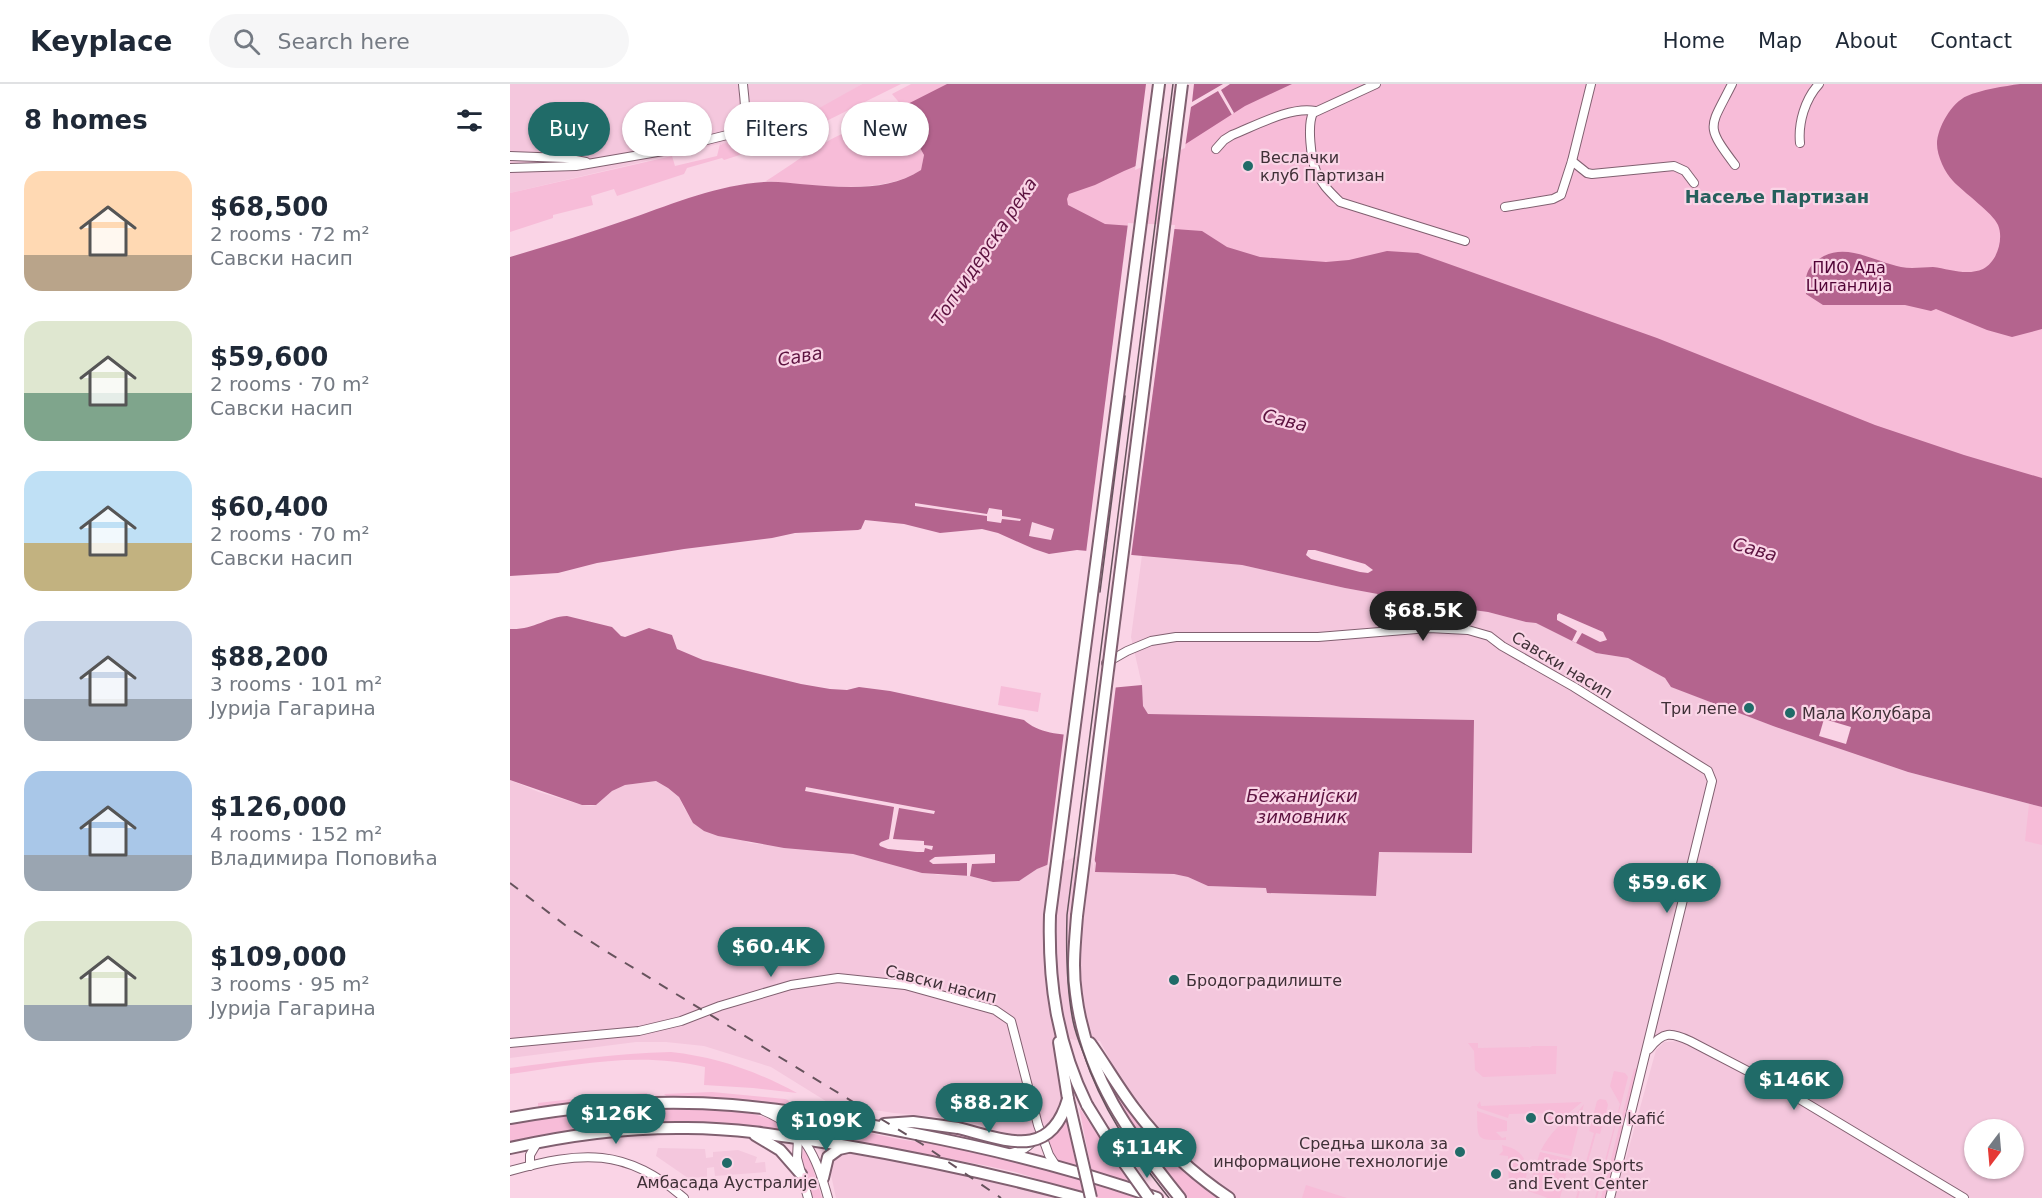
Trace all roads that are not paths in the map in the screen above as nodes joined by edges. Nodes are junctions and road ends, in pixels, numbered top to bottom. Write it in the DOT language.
graph roads {
  1 [pos="743,84"];
  2 [pos="1159,84"];
  3 [pos="1182,84"];
  4 [pos="1377,84"];
  5 [pos="1591,84"];
  6 [pos="1732,84"];
  7 [pos="1818,84"];
  8 [pos="1315,111"];
  9 [pos="1800,143"];
  10 [pos="1216,149"];
  11 [pos="510,156"];
  12 [pos="1572,161"];
  13 [pos="588,162"];
  14 [pos="1735,165"];
  15 [pos="510,168"];
  16 [pos="1694,183"];
  17 [pos="1505,207"];
  18 [pos="1465,241"];
  19 [pos="1104,663"];
  20 [pos="1060,1033"];
  21 [pos="1085,1037"];
  22 [pos="510,1043"];
  23 [pos="1647,1053"];
  24 [pos="1068,1099"];
  25 [pos="755,1107"];
  26 [pos="510,1118"];
  27 [pos="843,1120"];
  28 [pos="1038,1125"];
  29 [pos="875,1126"];
  30 [pos="743,1131"];
  31 [pos="801,1137"];
  32 [pos="538,1142"];
  33 [pos="850,1147"];
  34 [pos="510,1148"];
  35 [pos="1009,1154"];
  36 [pos="530,1165"];
  37 [pos="1056,1166"];
  38 [pos="510,1171"];
  39 [pos="801,1174"];
  40 [pos="823,1178"];
  41 [pos="684,1198"];
  42 [pos="808,1198"];
  43 [pos="828,1198"];
  44 [pos="1082,1198"];
  45 [pos="1091,1198"];
  46 [pos="1149,1198"];
  47 [pos="1157,1198"];
  48 [pos="1180,1198"];
  49 [pos="1228,1198"];
  50 [pos="1610,1198"];
  51 [pos="1964,1198"];
  1 -- 13 [label="street"];
  2 -- 20 [label="main road"];
  3 -- 21 [label="main road, bridge"];
  4 -- 8 [label="street"];
  5 -- 12 [label="street"];
  6 -- 14 [label="street"];
  7 -- 9 [label="street"];
  8 -- 10 [label="street"];
  8 -- 18 [label="street"];
  11 -- 13 [label="street"];
  12 -- 16 [label="street"];
  12 -- 17 [label="street"];
  13 -- 15 [label="street"];
  19 -- 23 [label="street, Савски насип"];
  20 -- 24 [label="main road"];
  20 -- 46 [label="main road, bridge"];
  21 -- 48 [label="main road"];
  21 -- 49 [label="main road"];
  22 -- 28 [label="street, Савски насип"];
  23 -- 50 [label="street, Савски насип"];
  23 -- 51 [label="street"];
  24 -- 29 [label="main road, bridge"];
  24 -- 45 [label="main road, bridge"];
  25 -- 26 [label="main road"];
  25 -- 27 [label="main road"];
  25 -- 31 [label="street"];
  27 -- 29 [label="main road"];
  27 -- 31 [label="street"];
  28 -- 35 [label="street"];
  28 -- 37 [label="street, Савски насип"];
  29 -- 35 [label="main road"];
  30 -- 31 [label="main road"];
  30 -- 32 [label="main road"];
  30 -- 39 [label="main road"];
  31 -- 33 [label="main road"];
  31 -- 39 [label="street"];
  31 -- 40 [label="street"];
  32 -- 34 [label="main road"];
  32 -- 36 [label="street"];
  33 -- 40 [label="main road"];
  33 -- 44 [label="main road"];
  34 -- 36 [label="street"];
  35 -- 37 [label="main road"];
  36 -- 38 [label="street"];
  36 -- 41 [label="street"];
  37 -- 47 [label="main road"];
  39 -- 42 [label="street"];
  40 -- 43 [label="street"];
}
